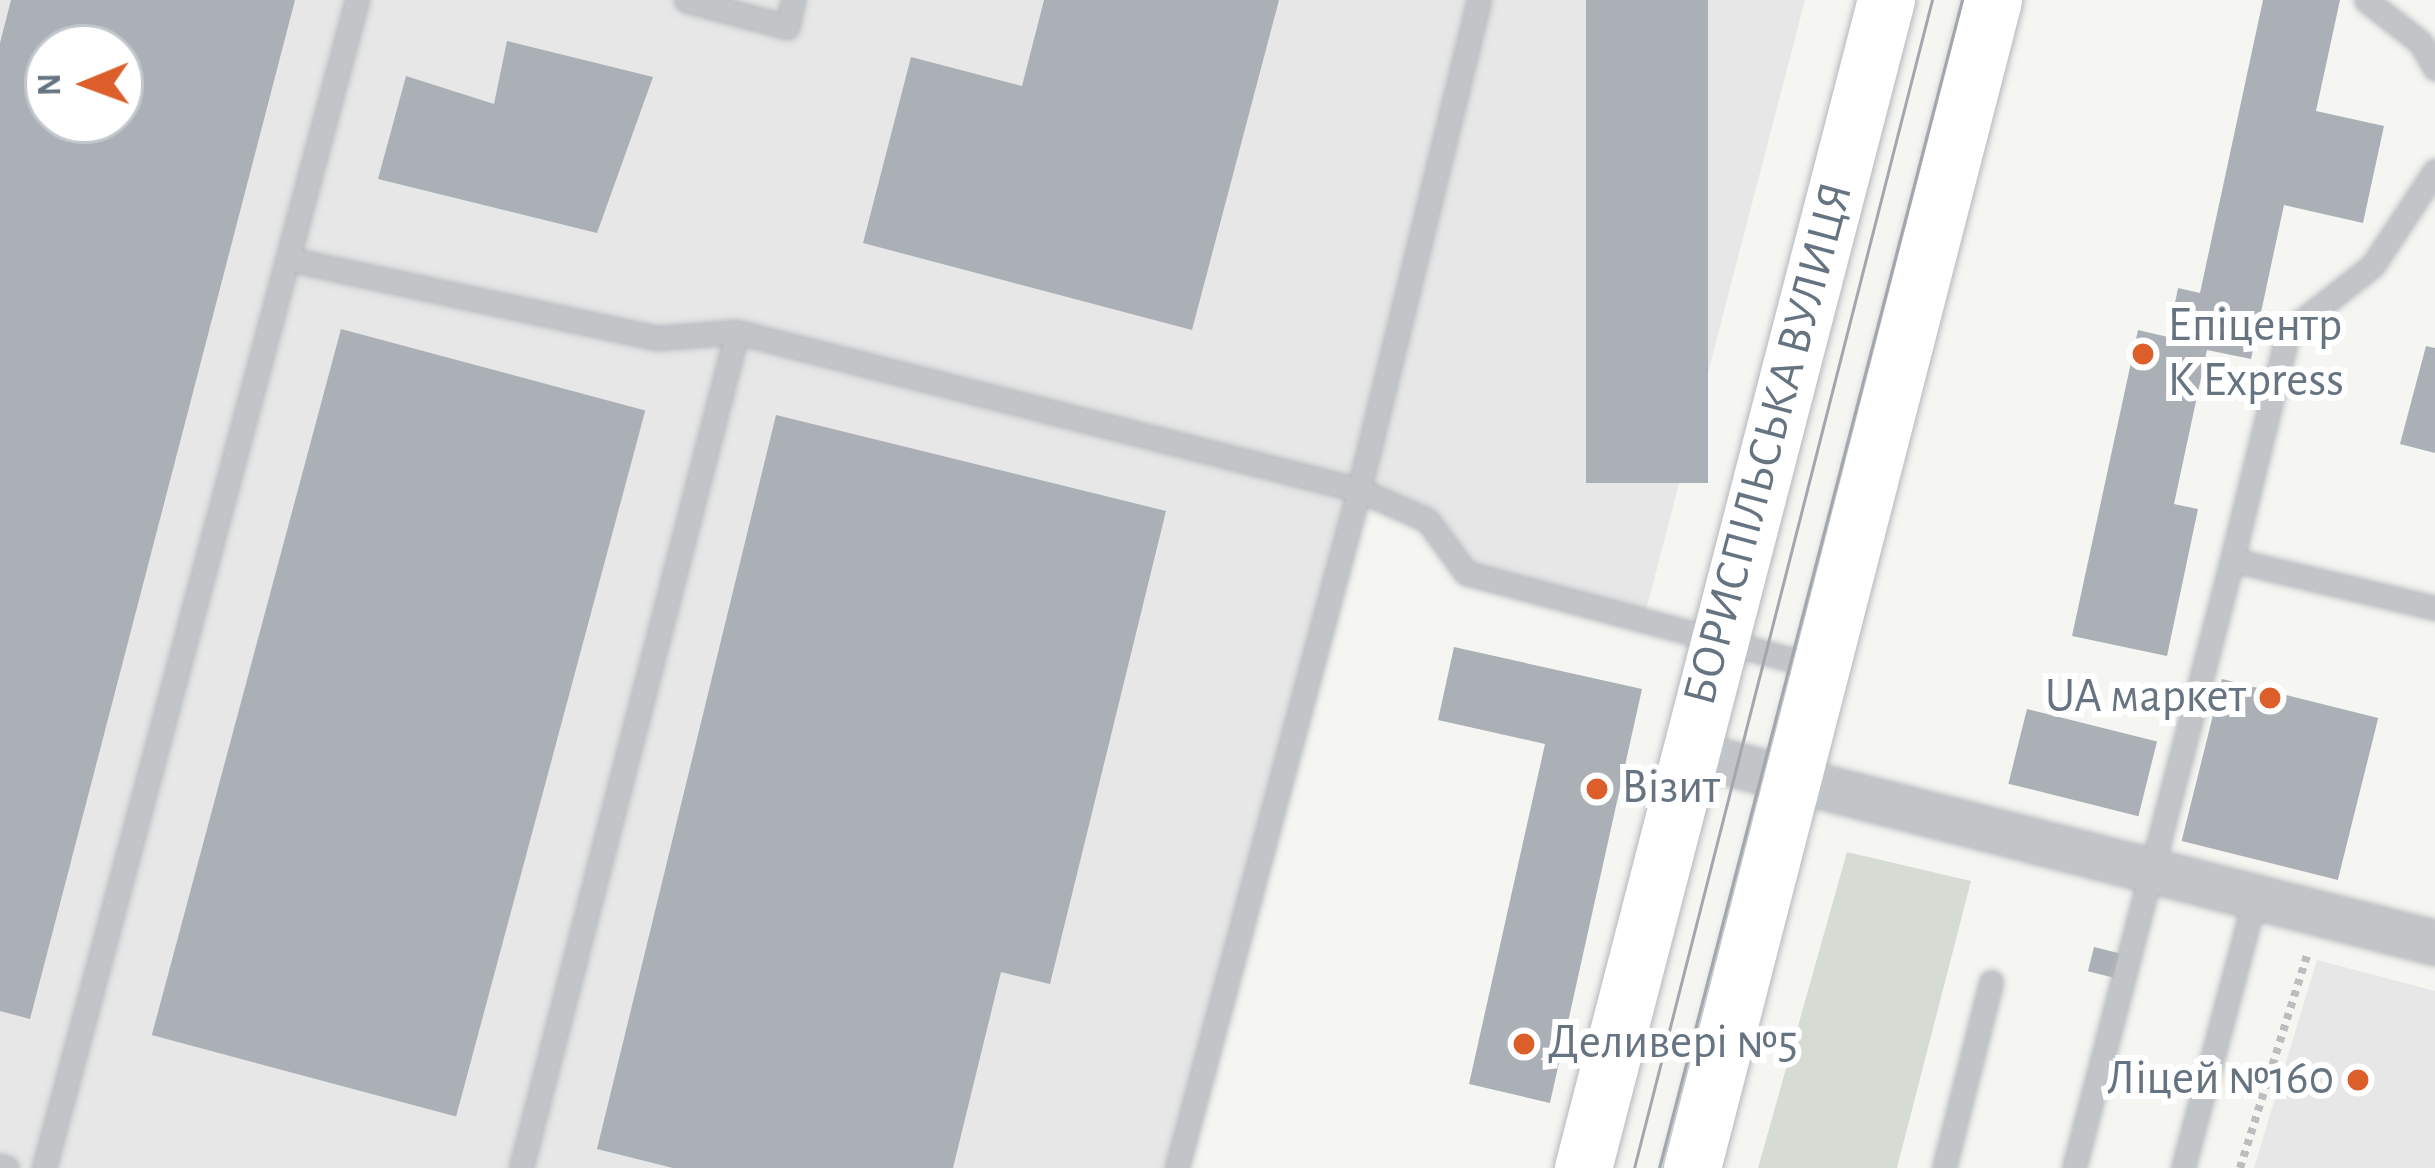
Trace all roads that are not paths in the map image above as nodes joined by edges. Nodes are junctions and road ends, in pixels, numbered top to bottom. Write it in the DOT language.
graph roads {
  1 [pos="357,0"];
  2 [pos="686,0"];
  3 [pos="793,0"];
  4 [pos="1479,0"];
  5 [pos="1886,0"];
  6 [pos="1993,0"];
  7 [pos="2366,0"];
  8 [pos="2435,68"];
  9 [pos="2435,171"];
  10 [pos="288,259"];
  11 [pos="736,332"];
  12 [pos="1359,490"];
  13 [pos="2232,560"];
  14 [pos="2435,608"];
  15 [pos="1717,639"];
  16 [pos="1816,666"];
  17 [pos="1688,753"];
  18 [pos="1786,779"];
  19 [pos="2154,873"];
  20 [pos="2255,898"];
  21 [pos="2434,937"];
  22 [pos="1991,982"];
  23 [pos="44,1168"];
  24 [pos="521,1168"];
  25 [pos="1178,1168"];
  26 [pos="1583,1168"];
  27 [pos="1692,1168"];
  28 [pos="1944,1168"];
  29 [pos="2074,1168"];
  30 [pos="2183,1168"];
  1 -- 10 [label="lane"];
  2 -- 3 [label="lane"];
  4 -- 12 [label="lane"];
  5 -- 15 [label="main road, БОРИСПІЛЬСЬКА ВУЛИЦЯ"];
  6 -- 16 [label="main road"];
  7 -- 8 [label="lane"];
  9 -- 13 [label="lane"];
  10 -- 11 [label="lane"];
  10 -- 23 [label="lane"];
  11 -- 12 [label="lane"];
  11 -- 24 [label="lane"];
  12 -- 15 [label="lane"];
  12 -- 25 [label="lane"];
  13 -- 14 [label="lane"];
  13 -- 19 [label="lane"];
  15 -- 16 [label="lane"];
  15 -- 17 [label="main road, БОРИСПІЛЬСЬКА ВУЛИЦЯ"];
  16 -- 18 [label="main road"];
  17 -- 18 [label="street"];
  17 -- 26 [label="main road, БОРИСПІЛЬСЬКА ВУЛИЦЯ"];
  18 -- 19 [label="street"];
  18 -- 27 [label="main road"];
  19 -- 20 [label="street"];
  19 -- 29 [label="lane"];
  20 -- 21 [label="street"];
  20 -- 30 [label="lane"];
  22 -- 28 [label="lane"];
}
